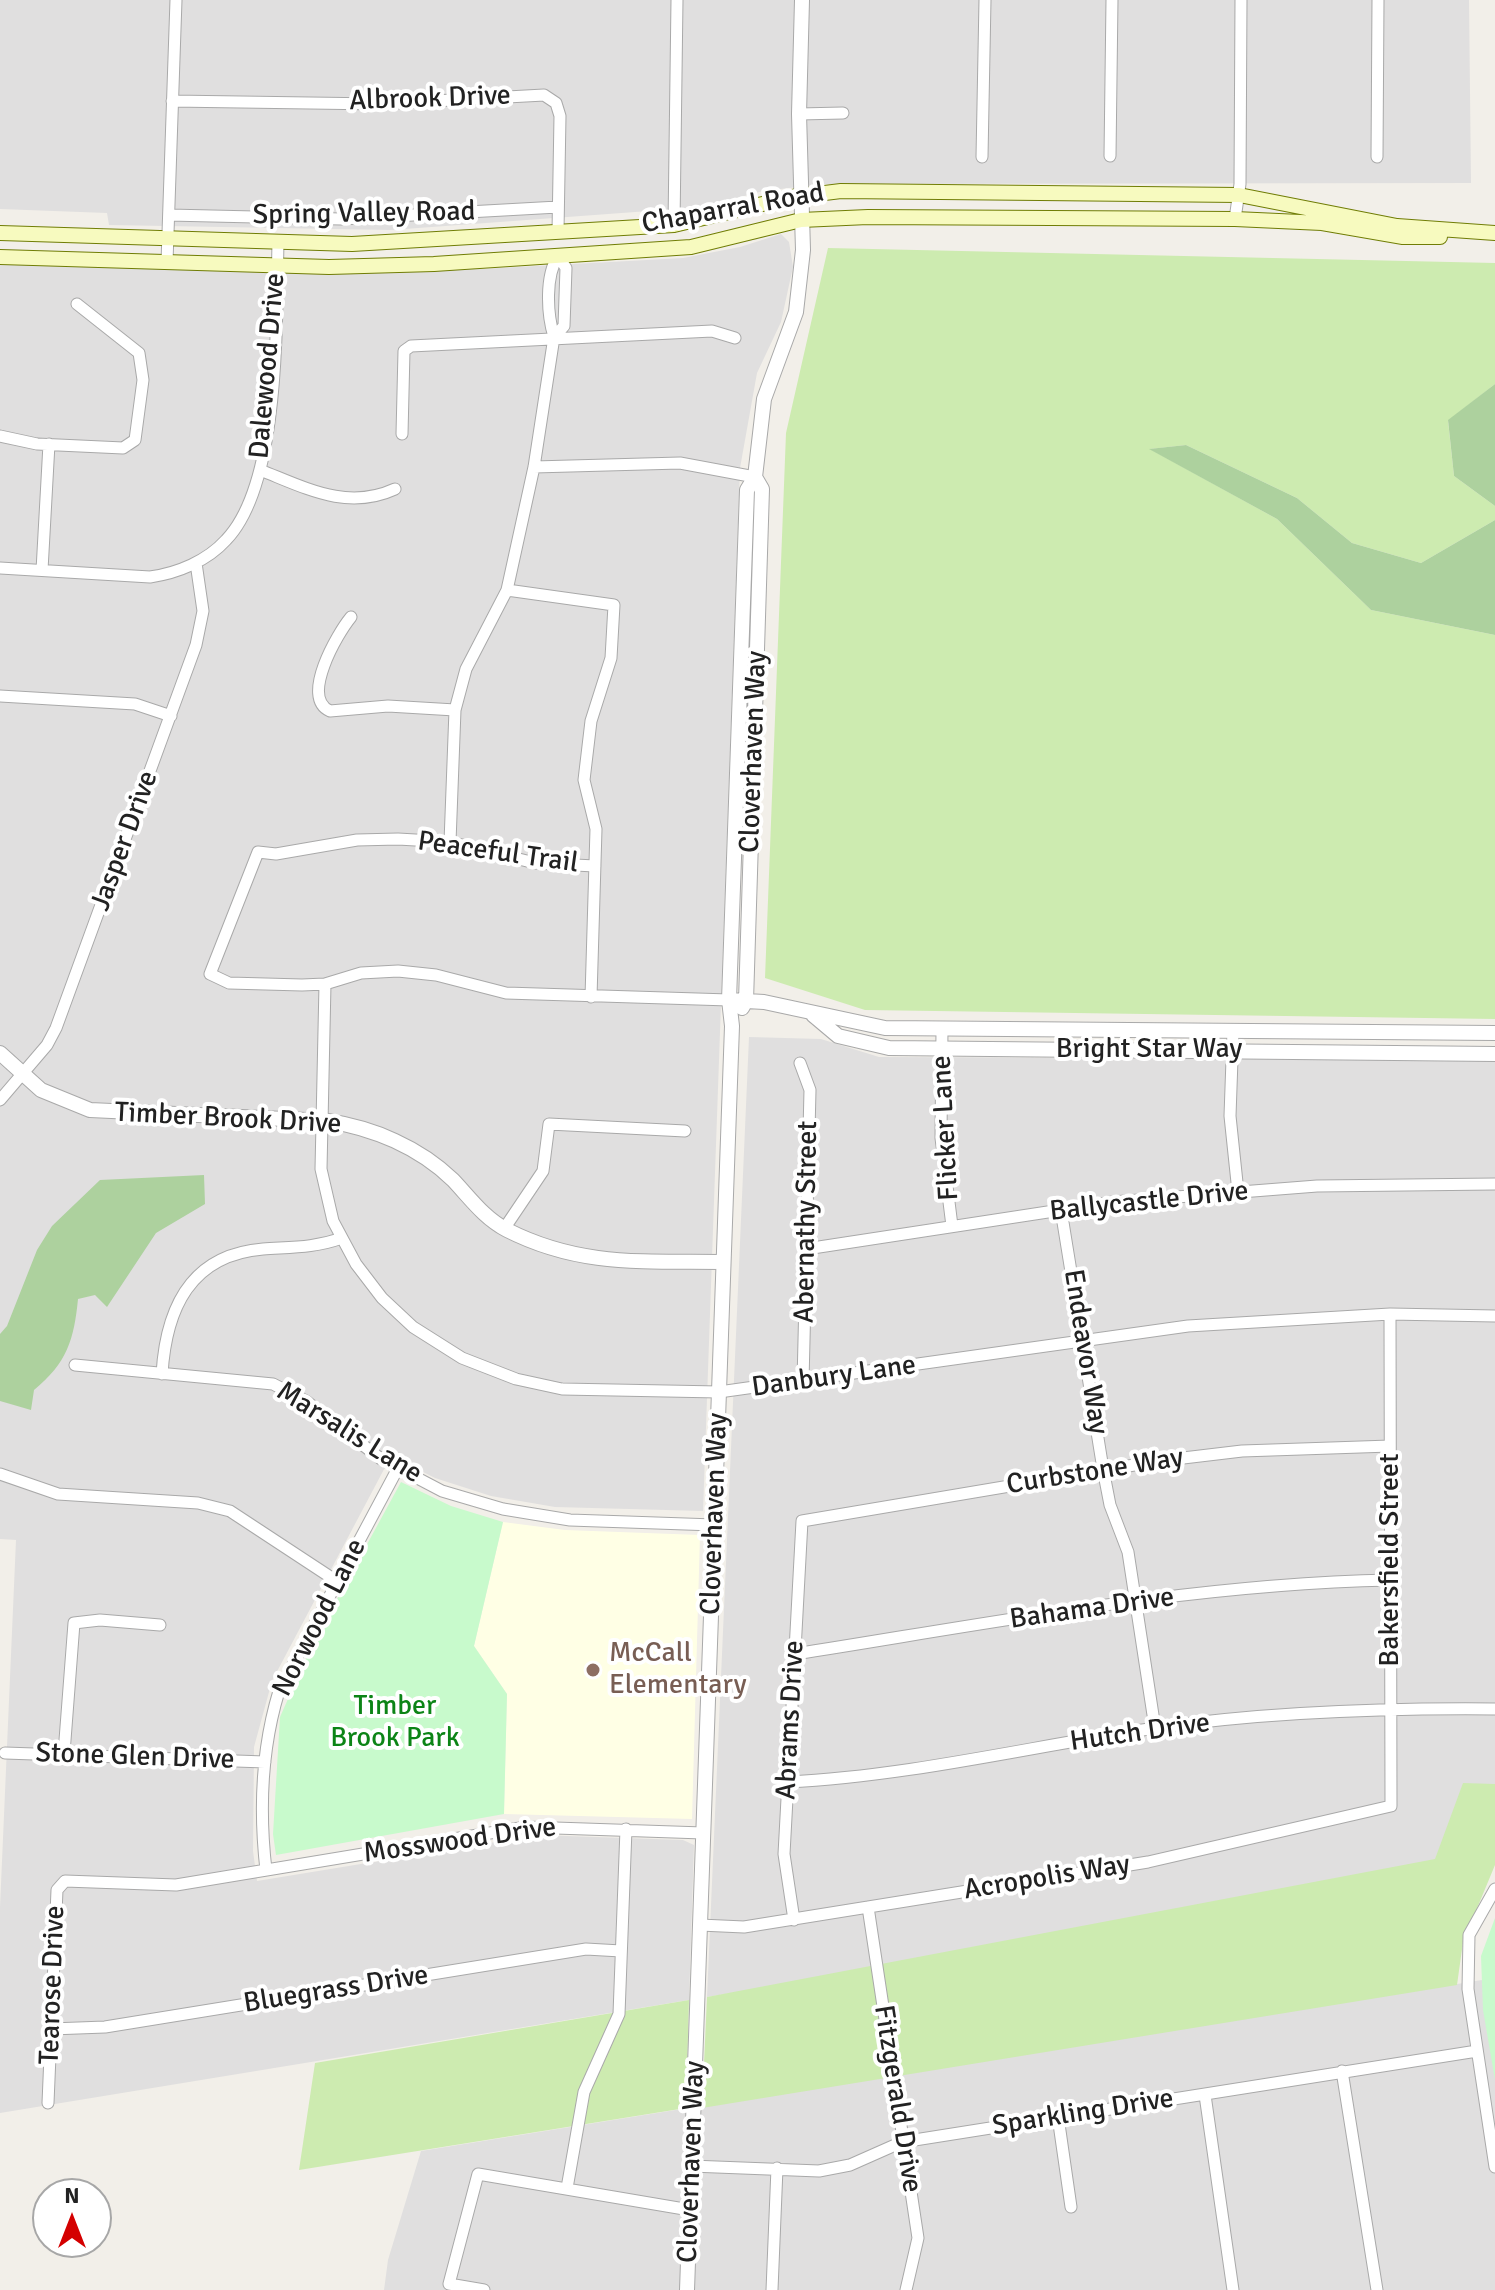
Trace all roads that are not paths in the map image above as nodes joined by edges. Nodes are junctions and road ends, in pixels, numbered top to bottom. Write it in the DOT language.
graph roads {
  1 [pos="176,0"];
  2 [pos="677,0"];
  3 [pos="802,0"];
  4 [pos="985,0"];
  5 [pos="1112,0"];
  6 [pos="1241,0"];
  7 [pos="1378,0"];
  8 [pos="172,101"];
  9 [pos="843,113"];
  10 [pos="799,114"];
  11 [pos="1110,156"];
  12 [pos="982,157"];
  13 [pos="1377,157"];
  14 [pos="1239,195"];
  15 [pos="800,196"];
  16 [pos="558,207"];
  17 [pos="169,215"];
  18 [pos="1235,219"];
  19 [pos="801,220"];
  20 [pos="674,225"];
  21 [pos="558,231"];
  22 [pos="0,233"];
  23 [pos="1464,233"];
  24 [pos="1495,233"];
  25 [pos="168,238"];
  26 [pos="278,242"];
  27 [pos="558,256"];
  28 [pos="0,257"];
  29 [pos="167,262"];
  30 [pos="277,265"];
  31 [pos="77,304"];
  32 [pos="554,337"];
  33 [pos="735,338"];
  34 [pos="402,434"];
  35 [pos="0,436"];
  36 [pos="49,444"];
  37 [pos="534,467"];
  38 [pos="260,470"];
  39 [pos="755,477"];
  40 [pos="395,489"];
  41 [pos="196,563"];
  42 [pos="0,568"];
  43 [pos="42,570"];
  44 [pos="507,590"];
  45 [pos="351,617"];
  46 [pos="0,696"];
  47 [pos="455,710"];
  48 [pos="171,716"];
  49 [pos="450,842"];
  50 [pos="595,866"];
  51 [pos="210,974"];
  52 [pos="325,984"];
  53 [pos="591,997"];
  54 [pos="729,1000"];
  55 [pos="746,1001"];
  56 [pos="813,1014"];
  57 [pos="732,1026"];
  58 [pos="942,1029"];
  59 [pos="1233,1031"];
  60 [pos="1495,1033"];
  61 [pos="1232,1049"];
  62 [pos="942,1050"];
  63 [pos="0,1053"];
  64 [pos="1495,1054"];
  65 [pos="800,1063"];
  66 [pos="22,1075"];
  67 [pos="0,1100"];
  68 [pos="324,1121"];
  69 [pos="685,1131"];
  70 [pos="1495,1184"];
  71 [pos="1238,1192"];
  72 [pos="1061,1210"];
  73 [pos="952,1226"];
  74 [pos="504,1229"];
  75 [pos="342,1238"];
  76 [pos="806,1249"];
  77 [pos="722,1262"];
  78 [pos="1390,1314"];
  79 [pos="1495,1316"];
  80 [pos="1085,1342"];
  81 [pos="75,1365"];
  82 [pos="162,1374"];
  83 [pos="803,1382"];
  84 [pos="719,1392"];
  85 [pos="1390,1446"];
  86 [pos="398,1468"];
  87 [pos="1103,1469"];
  88 [pos="0,1474"];
  89 [pos="802,1521"];
  90 [pos="714,1525"];
  91 [pos="1390,1580"];
  92 [pos="338,1582"];
  93 [pos="1135,1601"];
  94 [pos="160,1625"];
  95 [pos="795,1654"];
  96 [pos="1495,1709"];
  97 [pos="1392,1710"];
  98 [pos="1155,1728"];
  99 [pos="5,1753"];
  100 [pos="64,1753"];
  101 [pos="265,1762"];
  102 [pos="787,1782"];
  103 [pos="1391,1806"];
  104 [pos="626,1829"];
  105 [pos="703,1833"];
  106 [pos="266,1870"];
  107 [pos="1495,1889"];
  108 [pos="868,1907"];
  109 [pos="794,1920"];
  110 [pos="700,1925"];
  111 [pos="621,1951"];
  112 [pos="51,2029"];
  113 [pos="1477,2051"];
  114 [pos="1342,2071"];
  115 [pos="1205,2095"];
  116 [pos="48,2103"];
  117 [pos="1058,2117"];
  118 [pos="902,2142"];
  119 [pos="691,2166"];
  120 [pos="1495,2167"];
  121 [pos="777,2168"];
  122 [pos="567,2188"];
  123 [pos="1071,2207"];
  124 [pos="690,2210"];
  125 [pos="484,2290"];
  126 [pos="687,2290"];
  127 [pos="772,2290"];
  128 [pos="906,2290"];
  129 [pos="1233,2290"];
  130 [pos="1377,2290"];
  1 -- 8 [label="street"];
  2 -- 20 [label="street"];
  3 -- 10 [label="street, Cloverhaven Way"];
  4 -- 12 [label="street"];
  5 -- 11 [label="street"];
  6 -- 14 [label="street"];
  7 -- 13 [label="street"];
  8 -- 16 [label="street, Albrook Drive"];
  8 -- 17 [label="street"];
  9 -- 10 [label="street"];
  10 -- 15 [label="street, Cloverhaven Way"];
  14 -- 15 [label="main road, Chaparral Road"];
  14 -- 18 [label="street"];
  14 -- 23 [label="main road, Chaparral Road"];
  15 -- 19 [label="street, Cloverhaven Way"];
  15 -- 20 [label="main road, Chaparral Road"];
  16 -- 17 [label="street, Spring Valley Road"];
  16 -- 21 [label="street, Albrook Drive"];
  17 -- 25 [label="street"];
  18 -- 19 [label="main road, Chaparral Road"];
  18 -- 23 [label="main road, Chaparral Road"];
  19 -- 27 [label="main road, Chaparral Road"];
  19 -- 39 [label="street, Cloverhaven Way"];
  20 -- 21 [label="main road, Chaparral Road"];
  21 -- 26 [label="main road, Chaparral Road"];
  21 -- 27 [label="main road"];
  22 -- 25 [label="main road, Chaparral Road"];
  23 -- 24 [label="main road, Chaparral Road"];
  25 -- 26 [label="main road, Chaparral Road"];
  25 -- 29 [label="street"];
  26 -- 30 [label="street, Dalewood Drive"];
  27 -- 30 [label="main road, Chaparral Road"];
  27 -- 32 [label="street"];
  28 -- 29 [label="main road, Chaparral Road"];
  29 -- 30 [label="main road, Chaparral Road"];
  30 -- 38 [label="street, Dalewood Drive"];
  31 -- 36 [label="street"];
  32 -- 33 [label="street"];
  32 -- 34 [label="street"];
  32 -- 37 [label="street"];
  35 -- 36 [label="street"];
  36 -- 43 [label="street"];
  37 -- 39 [label="street"];
  37 -- 44 [label="street"];
  38 -- 40 [label="street"];
  38 -- 41 [label="street, Dalewood Drive"];
  39 -- 54 [label="street, Cloverhaven Way"];
  39 -- 55 [label="street, Cloverhaven Way"];
  41 -- 43 [label="street, Dalewood Drive"];
  41 -- 48 [label="street, Jasper Drive"];
  42 -- 43 [label="street, Dalewood Drive"];
  44 -- 47 [label="street"];
  44 -- 50 [label="street"];
  45 -- 47 [label="street"];
  46 -- 48 [label="street"];
  47 -- 49 [label="street"];
  48 -- 66 [label="street, Jasper Drive"];
  49 -- 50 [label="street, Peaceful Trail"];
  49 -- 51 [label="street, Peaceful Trail"];
  50 -- 53 [label="street"];
  51 -- 52 [label="street, Bright Star Way"];
  52 -- 53 [label="street, Bright Star Way"];
  52 -- 68 [label="street, Danbury Lane"];
  53 -- 54 [label="street, Bright Star Way"];
  54 -- 55 [label="street, Bright Star Way"];
  54 -- 57 [label="street, Cloverhaven Way"];
  55 -- 56 [label="street, Bright Star Way"];
  55 -- 57 [label="street, Cloverhaven Way"];
  56 -- 58 [label="street, Bright Star Way"];
  56 -- 62 [label="street, Bright Star Way"];
  57 -- 77 [label="street, Cloverhaven Way"];
  58 -- 59 [label="street, Bright Star Way"];
  58 -- 62 [label="street, Flicker Lane"];
  59 -- 60 [label="street, Bright Star Way"];
  59 -- 61 [label="street"];
  61 -- 62 [label="street, Bright Star Way"];
  61 -- 64 [label="street, Bright Star Way"];
  61 -- 71 [label="street"];
  62 -- 73 [label="street, Flicker Lane"];
  63 -- 66 [label="street, Timber Brook Drive"];
  65 -- 76 [label="street, Abernathy Street"];
  66 -- 67 [label="street, Jasper Drive"];
  66 -- 68 [label="street, Timber Brook Drive"];
  68 -- 74 [label="street, Timber Brook Drive"];
  68 -- 75 [label="street, Danbury Lane"];
  69 -- 74 [label="street"];
  70 -- 71 [label="street, Ballycastle Drive"];
  71 -- 72 [label="street, Ballycastle Drive"];
  72 -- 73 [label="street, Ballycastle Drive"];
  72 -- 80 [label="street, Endeavor Way"];
  73 -- 76 [label="street, Ballycastle Drive"];
  74 -- 77 [label="street, Timber Brook Drive"];
  75 -- 82 [label="street"];
  75 -- 84 [label="street, Danbury Lane"];
  76 -- 83 [label="street, Abernathy Street"];
  77 -- 84 [label="street, Cloverhaven Way"];
  78 -- 79 [label="street, Danbury Lane"];
  78 -- 80 [label="street, Danbury Lane"];
  78 -- 85 [label="street, Bakersfield Street"];
  80 -- 83 [label="street, Danbury Lane"];
  80 -- 87 [label="street, Endeavor Way"];
  81 -- 82 [label="street, Marsalis Lane"];
  82 -- 86 [label="street, Marsalis Lane"];
  83 -- 84 [label="street, Danbury Lane"];
  84 -- 90 [label="street, Cloverhaven Way"];
  85 -- 87 [label="street, Curbstone Way"];
  85 -- 91 [label="street, Bakersfield Street"];
  86 -- 90 [label="street, Marsalis Lane"];
  86 -- 92 [label="street, Norwood Lane"];
  87 -- 89 [label="street, Curbstone Way"];
  87 -- 93 [label="street, Endeavor Way"];
  88 -- 92 [label="street"];
  89 -- 95 [label="street, Abrams Drive"];
  90 -- 105 [label="street, Cloverhaven Way"];
  91 -- 93 [label="street, Bahama Drive"];
  91 -- 97 [label="street, Bakersfield Street"];
  92 -- 101 [label="street, Norwood Lane"];
  93 -- 95 [label="street, Bahama Drive"];
  93 -- 98 [label="street, Endeavor Way"];
  94 -- 100 [label="street"];
  95 -- 102 [label="street, Abrams Drive"];
  96 -- 97 [label="street, Hutch Drive"];
  97 -- 98 [label="street, Hutch Drive"];
  97 -- 103 [label="street, Bakersfield Street"];
  98 -- 102 [label="street, Hutch Drive"];
  99 -- 100 [label="street, Stone Glen Drive"];
  100 -- 101 [label="street, Stone Glen Drive"];
  101 -- 106 [label="street, Norwood Lane"];
  102 -- 109 [label="street, Abrams Drive"];
  103 -- 108 [label="street, Acropolis Way"];
  104 -- 105 [label="street, Mosswood Drive"];
  104 -- 106 [label="street, Mosswood Drive"];
  104 -- 111 [label="street"];
  105 -- 110 [label="street, Cloverhaven Way"];
  106 -- 112 [label="street, Tearose Drive"];
  107 -- 113 [label="street"];
  108 -- 109 [label="street, Acropolis Way"];
  108 -- 118 [label="street, Fitzgerald Drive"];
  109 -- 110 [label="street, Acropolis Way"];
  110 -- 119 [label="street, Cloverhaven Way"];
  111 -- 112 [label="street, Bluegrass Drive"];
  111 -- 122 [label="street"];
  112 -- 116 [label="street, Tearose Drive"];
  113 -- 114 [label="street, Sparkling Drive"];
  113 -- 120 [label="street"];
  114 -- 115 [label="street, Sparkling Drive"];
  114 -- 130 [label="street"];
  115 -- 117 [label="street, Sparkling Drive"];
  115 -- 129 [label="street"];
  117 -- 118 [label="street, Sparkling Drive"];
  117 -- 123 [label="street"];
  118 -- 121 [label="street, Sparkling Drive"];
  118 -- 128 [label="street, Fitzgerald Drive"];
  119 -- 121 [label="street, Sparkling Drive"];
  119 -- 124 [label="street, Cloverhaven Way"];
  121 -- 127 [label="street"];
  122 -- 124 [label="street"];
  122 -- 125 [label="street"];
  124 -- 126 [label="street, Cloverhaven Way"];
}
